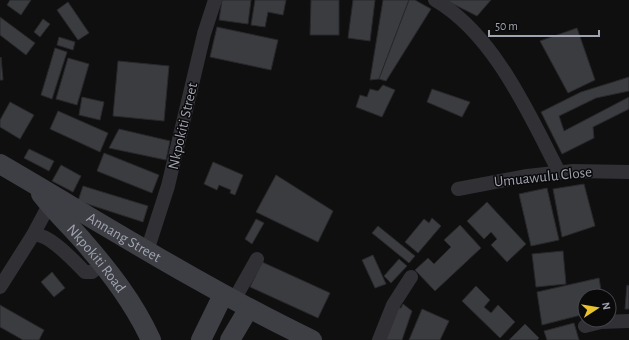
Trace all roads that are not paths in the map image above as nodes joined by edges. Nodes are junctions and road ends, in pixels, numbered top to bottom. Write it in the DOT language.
graph roads {
  1 [pos="215,0"];
  2 [pos="435,0"];
  3 [pos="0,164"];
  4 [pos="559,172"];
  5 [pos="629,172"];
  6 [pos="33,183"];
  7 [pos="458,189"];
  8 [pos="49,204"];
  9 [pos="33,235"];
  10 [pos="147,251"];
  11 [pos="256,259"];
  12 [pos="102,264"];
  13 [pos="411,277"];
  14 [pos="0,286"];
  15 [pos="235,301"];
  16 [pos="617,321"];
  17 [pos="629,321"];
  18 [pos="150,340"];
  19 [pos="201,340"];
  20 [pos="230,340"];
  21 [pos="312,340"];
  22 [pos="379,340"];
  1 -- 10 [label="street, Nkpokiti Street"];
  2 -- 4 [label="street"];
  3 -- 6 [label="main road, Annang Street"];
  4 -- 5 [label="street, Umuawulu Close"];
  4 -- 7 [label="street, Umuawulu Close"];
  6 -- 8 [label="main road, Nkpokiti Road"];
  6 -- 10 [label="main road, Annang Street"];
  8 -- 9 [label="street"];
  8 -- 12 [label="main road, Nkpokiti Road"];
  9 -- 12 [label="street"];
  9 -- 14 [label="street"];
  10 -- 15 [label="main road, Annang Street"];
  11 -- 15 [label="street"];
  12 -- 18 [label="main road, Nkpokiti Road"];
  13 -- 22 [label="street"];
  15 -- 19 [label="main road"];
  15 -- 20 [label="main road"];
  15 -- 21 [label="main road, Annang Street"];
  16 -- 17 [label="street"];
}
